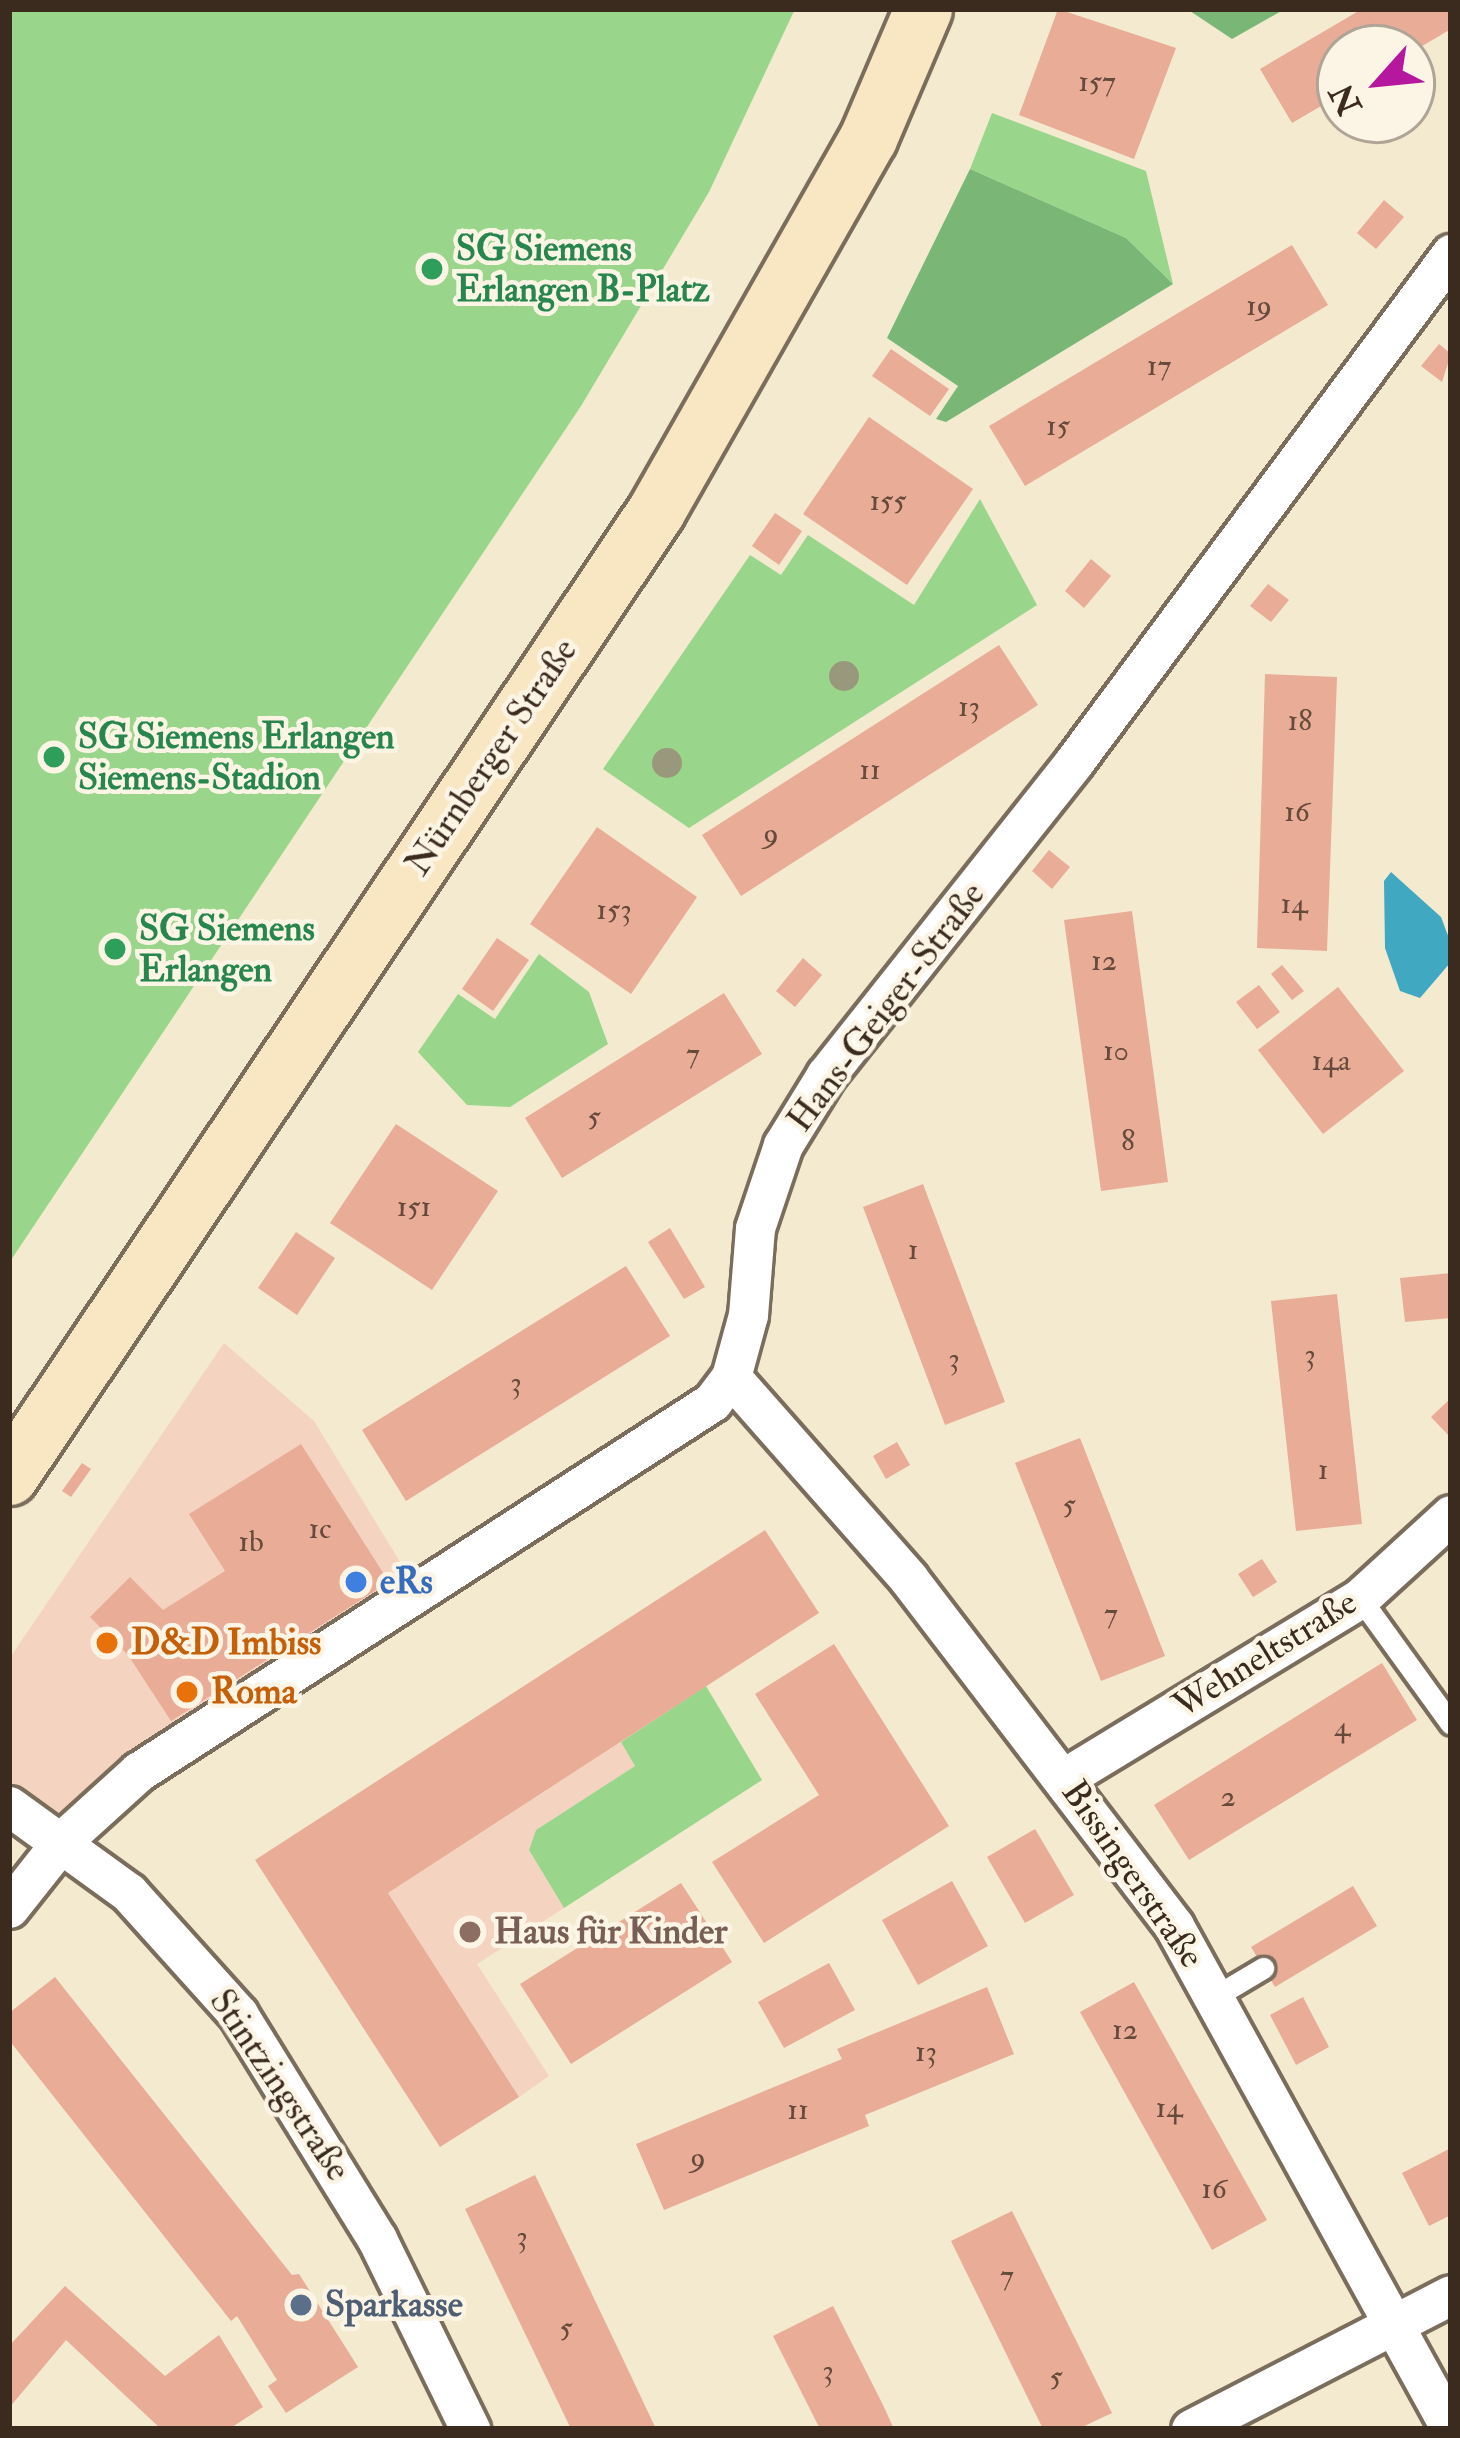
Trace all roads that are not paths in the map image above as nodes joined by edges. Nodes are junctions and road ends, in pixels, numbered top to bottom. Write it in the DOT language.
graph roads {
  1 [pos="922,9"];
  2 [pos="1451,254"];
  3 [pos="730,1377"];
  4 [pos="9,1476"];
  5 [pos="1451,1515"];
  6 [pos="1360,1598"];
  7 [pos="1451,1724"];
  8 [pos="1066,1777"];
  9 [pos="9,1806"];
  10 [pos="62,1841"];
  11 [pos="9,1908"];
  12 [pos="1263,1968"];
  13 [pos="1216,1996"];
  14 [pos="1451,2295"];
  15 [pos="1398,2324"];
  16 [pos="470,2429"];
  17 [pos="1191,2429"];
  18 [pos="1451,2429"];
  1 -- 4 [label="street, Nürnberger Straße"];
  2 -- 3 [label="street, Hans-Geiger-Straße"];
  3 -- 8 [label="street, Bissingerstraße"];
  3 -- 10 [label="street, Hans-Geiger-Straße"];
  5 -- 6 [label="street, Wehneltstraße"];
  6 -- 7 [label="lane"];
  6 -- 8 [label="street, Wehneltstraße"];
  8 -- 13 [label="street, Bissingerstraße"];
  9 -- 10 [label="street, Stintzingstraße"];
  10 -- 11 [label="street, Hans-Geiger-Straße"];
  10 -- 16 [label="street, Stintzingstraße"];
  12 -- 13 [label="lane"];
  13 -- 15 [label="street, Bissingerstraße"];
  14 -- 15 [label="street"];
  15 -- 17 [label="street"];
  15 -- 18 [label="street, Bissingerstraße"];
}
